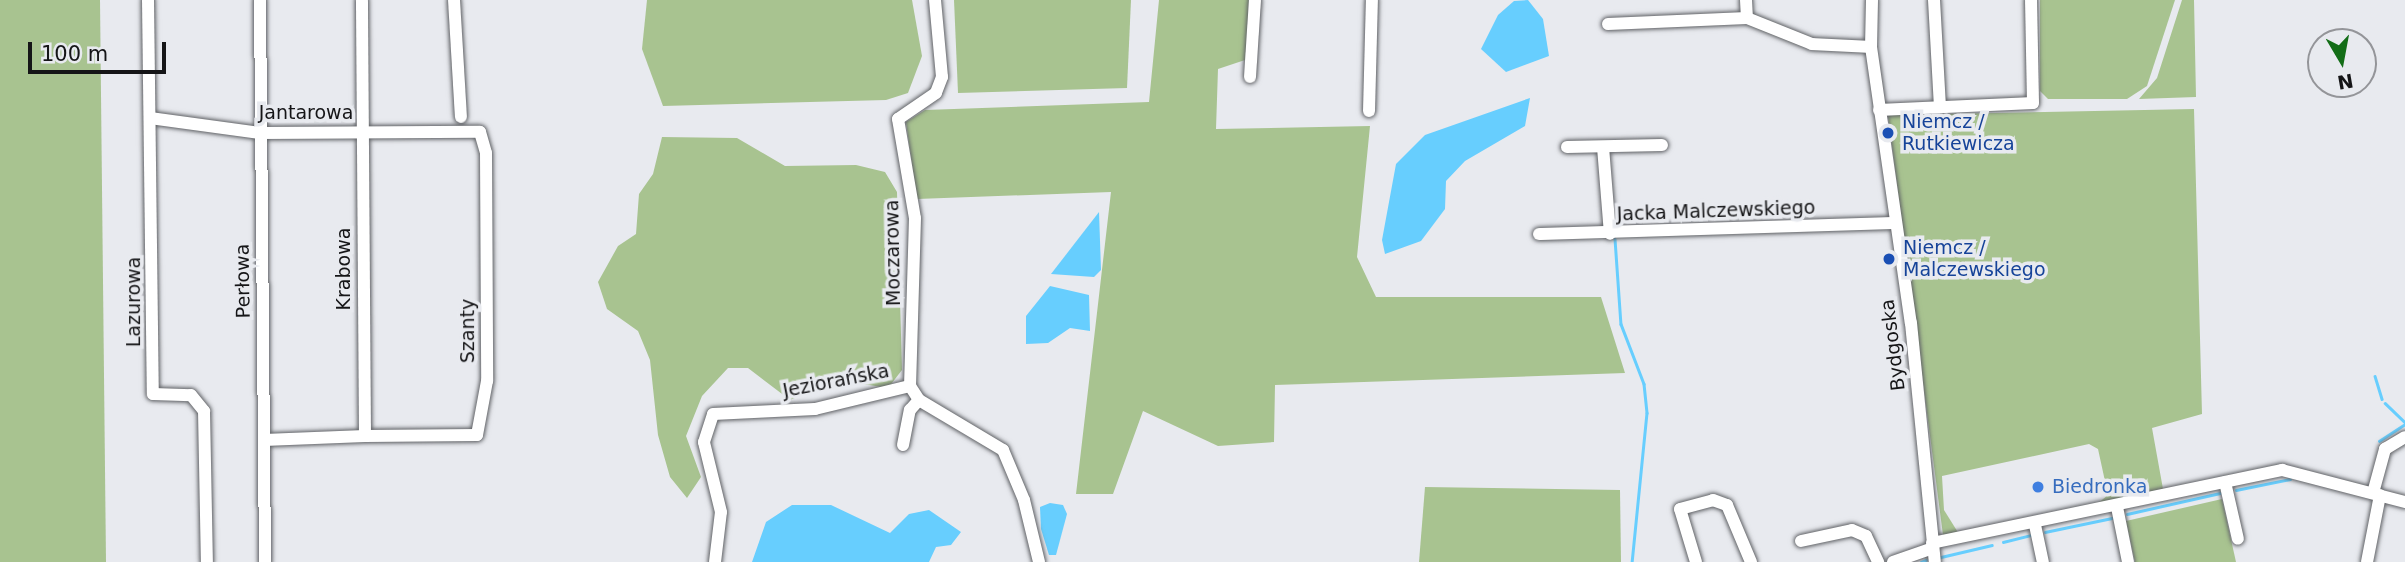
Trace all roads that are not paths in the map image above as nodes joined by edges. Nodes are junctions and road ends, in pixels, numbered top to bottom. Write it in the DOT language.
graph roads {
  1 [pos="148,0"];
  2 [pos="260,0"];
  3 [pos="362,0"];
  4 [pos="454,0"];
  5 [pos="935,0"];
  6 [pos="1255,0"];
  7 [pos="1372,0"];
  8 [pos="1746,0"];
  9 [pos="1872,0"];
  10 [pos="1934,0"];
  11 [pos="2031,0"];
  12 [pos="1747,18"];
  13 [pos="1608,24"];
  14 [pos="1871,47"];
  15 [pos="1250,77"];
  16 [pos="1940,107"];
  17 [pos="1879,110"];
  18 [pos="1370,111"];
  19 [pos="150,118"];
  20 [pos="461,124"];
  21 [pos="362,132"];
  22 [pos="260,133"];
  23 [pos="1662,145"];
  24 [pos="1567,147"];
  25 [pos="1603,147"];
  26 [pos="1895,223"];
  27 [pos="1539,234"];
  28 [pos="1610,234"];
  29 [pos="910,386"];
  30 [pos="919,400"];
  31 [pos="365,436"];
  32 [pos="2405,437"];
  33 [pos="264,440"];
  34 [pos="903,445"];
  35 [pos="2225,482"];
  36 [pos="2377,494"];
  37 [pos="2405,502"];
  38 [pos="2117,507"];
  39 [pos="2035,525"];
  40 [pos="2238,539"];
  41 [pos="1801,541"];
  42 [pos="1933,546"];
  43 [pos="206,562"];
  44 [pos="265,562"];
  45 [pos="715,562"];
  46 [pos="1039,562"];
  47 [pos="1696,562"];
  48 [pos="1751,562"];
  49 [pos="1878,562"];
  50 [pos="1893,562"];
  51 [pos="1935,562"];
  52 [pos="2043,562"];
  53 [pos="2128,562"];
  54 [pos="2367,562"];
  1 -- 19 [label="street, Lazurowa"];
  2 -- 22 [label="street, Perłowa"];
  3 -- 21 [label="street, Krabowa"];
  4 -- 20 [label="street"];
  5 -- 29 [label="street, Moczarowa"];
  6 -- 15 [label="street"];
  7 -- 18 [label="street"];
  8 -- 12 [label="street"];
  9 -- 14 [label="street, Bydgoska"];
  10 -- 16 [label="street"];
  11 -- 16 [label="street"];
  12 -- 13 [label="street"];
  12 -- 14 [label="street"];
  14 -- 17 [label="street, Bydgoska"];
  16 -- 17 [label="street"];
  17 -- 26 [label="street, Bydgoska"];
  19 -- 22 [label="street, Jantarowa"];
  19 -- 43 [label="street, Lazurowa"];
  20 -- 21 [label="street, Jantarowa"];
  20 -- 31 [label="street, Szanty"];
  21 -- 22 [label="street, Jantarowa"];
  21 -- 31 [label="street, Krabowa"];
  22 -- 33 [label="street, Perłowa"];
  23 -- 25 [label="street"];
  24 -- 25 [label="street"];
  25 -- 28 [label="street"];
  26 -- 28 [label="street, Jacka Malczewskiego"];
  26 -- 42 [label="street, Bydgoska"];
  27 -- 28 [label="street, Jacka Malczewskiego"];
  29 -- 30 [label="street"];
  29 -- 45 [label="street, Jeziorańska"];
  30 -- 34 [label="street"];
  30 -- 46 [label="street"];
  31 -- 33 [label="street"];
  32 -- 36 [label="street"];
  33 -- 44 [label="street, Perłowa"];
  35 -- 36 [label="street"];
  35 -- 38 [label="street"];
  35 -- 40 [label="street"];
  36 -- 37 [label="street"];
  36 -- 54 [label="street"];
  38 -- 39 [label="street"];
  38 -- 53 [label="street"];
  39 -- 42 [label="street"];
  39 -- 52 [label="street"];
  41 -- 49 [label="street"];
  42 -- 50 [label="street"];
  42 -- 51 [label="street, Bydgoska"];
  47 -- 48 [label="street"];
}
